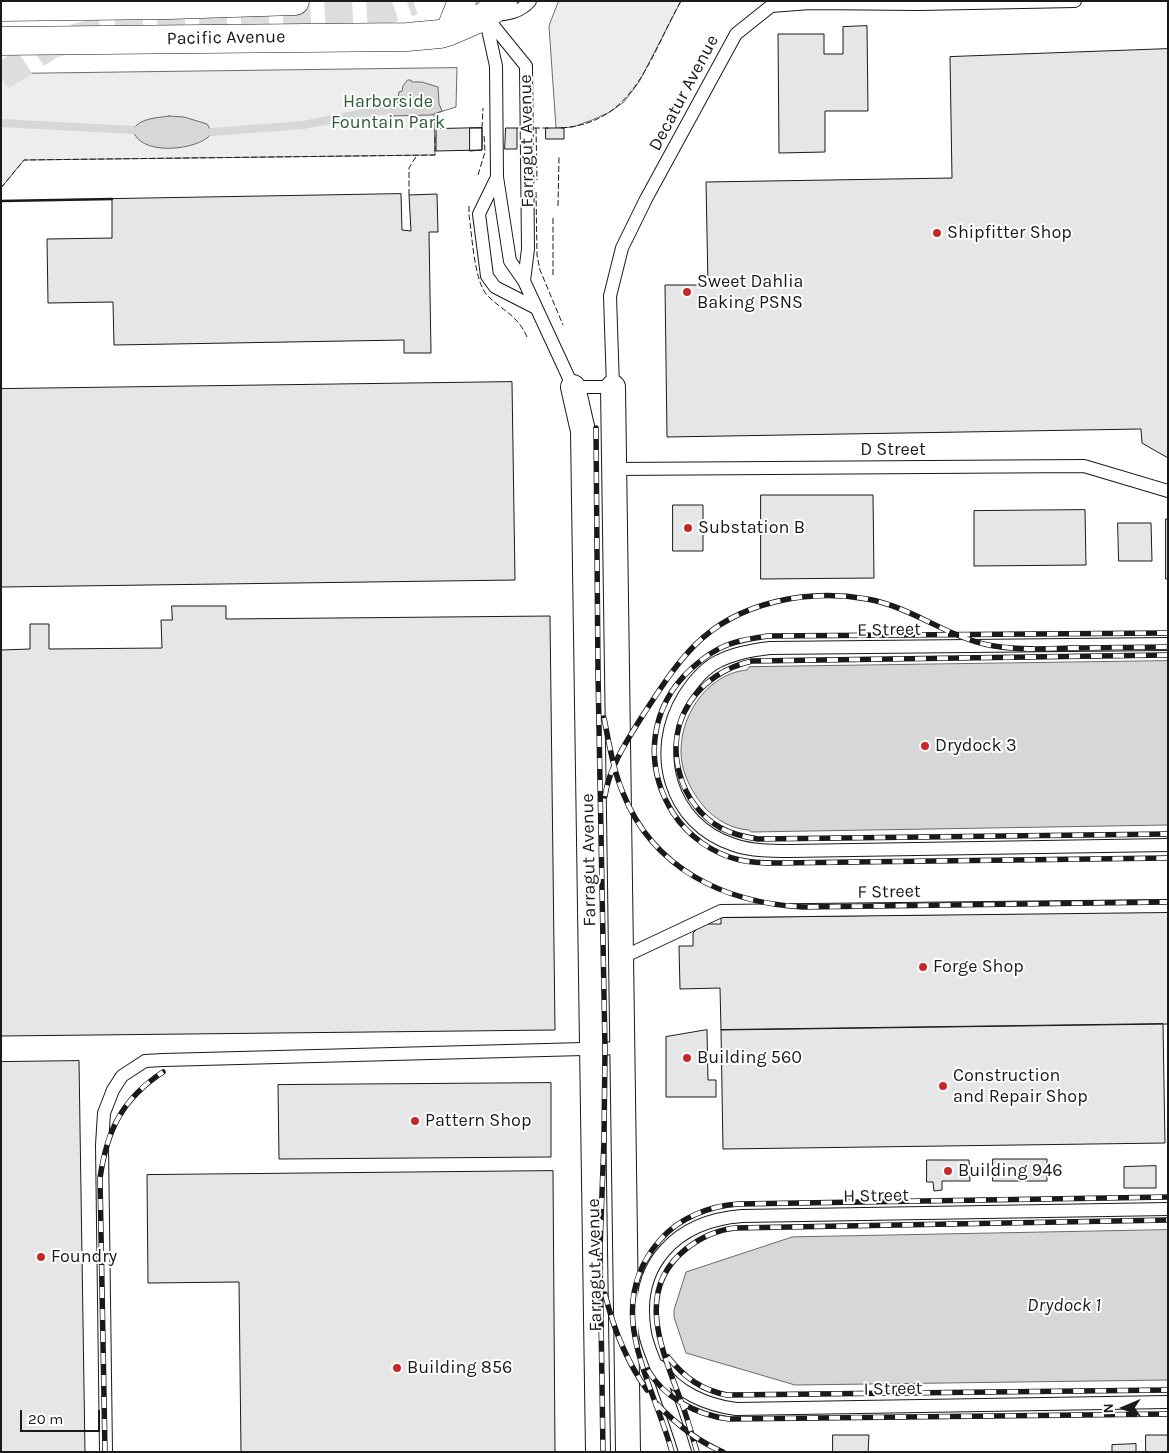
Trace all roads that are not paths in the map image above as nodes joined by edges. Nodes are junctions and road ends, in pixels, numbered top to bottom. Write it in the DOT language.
graph roads {
  1 [pos="295,1"];
  2 [pos="462,1"];
  3 [pos="530,1"];
  4 [pos="1075,1"];
  5 [pos="811,2"];
  6 [pos="170,3"];
  7 [pos="486,5"];
  8 [pos="1,8"];
  9 [pos="450,31"];
  10 [pos="1,42"];
  11 [pos="497,177"];
  12 [pos="524,281"];
  13 [pos="536,308"];
  14 [pos="573,387"];
  15 [pos="613,387"];
  16 [pos="614,469"];
  17 [pos="1168,491"];
  18 [pos="1168,644"];
  19 [pos="1168,845"];
  20 [pos="1168,906"];
  21 [pos="621,958"];
  22 [pos="622,1048"];
  23 [pos="592,1049"];
  24 [pos="1168,1209"];
  25 [pos="648,1343"];
  26 [pos="1168,1402"];
  27 [pos="106,1452"];
  28 [pos="598,1452"];
  29 [pos="628,1452"];
  30 [pos="685,1452"];
  1 -- 6 [label="main road, Pacific Avenue"];
  2 -- 9 [label="main road"];
  3 -- 7 [label="lane"];
  4 -- 5 [label="lane, Decatur Avenue"];
  5 -- 15 [label="lane, Decatur Avenue"];
  6 -- 8 [label="main road, Pacific Avenue"];
  7 -- 9 [label="main road"];
  7 -- 11 [label="lane, Farragut Avenue"];
  7 -- 12 [label="lane, Farragut Avenue"];
  9 -- 10 [label="main road, Pacific Avenue"];
  11 -- 12 [label="lane, Farragut Avenue"];
  11 -- 13 [label="lane"];
  12 -- 13 [label="lane, Farragut Avenue"];
  13 -- 14 [label="lane, Farragut Avenue"];
  14 -- 15 [label="lane"];
  14 -- 23 [label="street, Farragut Avenue"];
  15 -- 16 [label="street, Farragut Avenue"];
  16 -- 17 [label="lane, D Street"];
  16 -- 21 [label="street, Farragut Avenue"];
  18 -- 19 [label="lane, E Street"];
  20 -- 21 [label="lane, F Street"];
  21 -- 22 [label="street, Farragut Avenue"];
  22 -- 23 [label="lane"];
  22 -- 29 [label="street, Farragut Avenue"];
  23 -- 27 [label="lane"];
  23 -- 28 [label="street, Farragut Avenue"];
  24 -- 25 [label="lane, H Street"];
  25 -- 26 [label="lane, I Street"];
  25 -- 30 [label="lane"];
}
